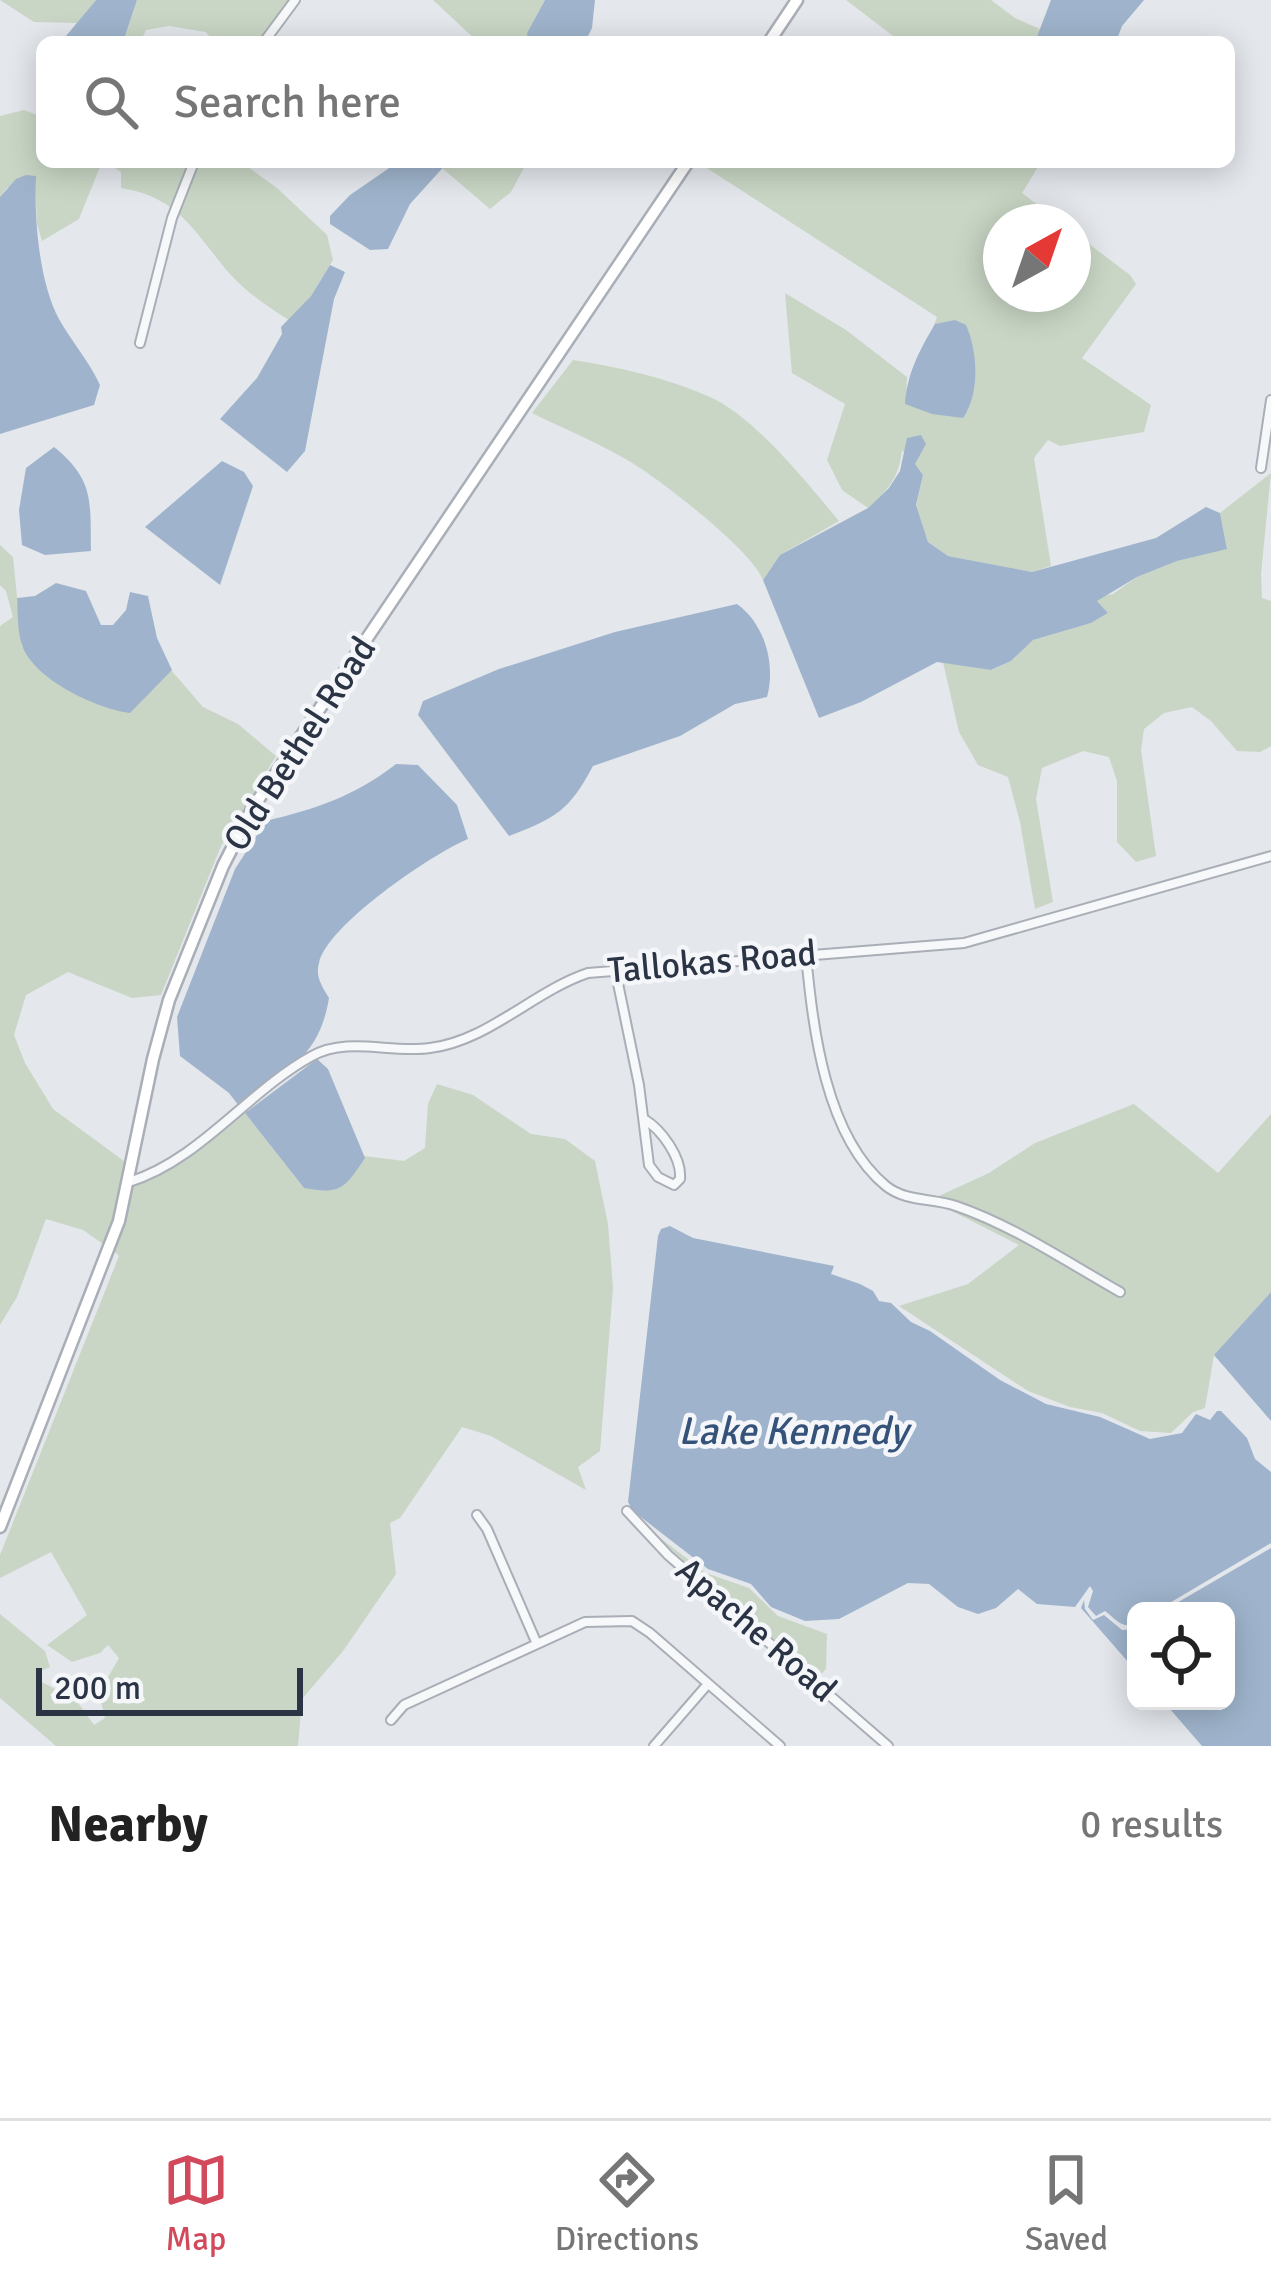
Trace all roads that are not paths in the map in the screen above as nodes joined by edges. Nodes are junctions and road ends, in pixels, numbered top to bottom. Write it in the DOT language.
graph roads {
  1 [pos="295,0"];
  2 [pos="797,0"];
  3 [pos="269,36"];
  4 [pos="773,36"];
  5 [pos="192,168"];
  6 [pos="684,168"];
  7 [pos="140,343"];
  8 [pos="1271,400"];
  9 [pos="1261,468"];
  10 [pos="1271,856"];
  11 [pos="806,955"];
  12 [pos="615,969"];
  13 [pos="644,1119"];
  14 [pos="129,1182"];
  15 [pos="1120,1292"];
  16 [pos="627,1511"];
  17 [pos="477,1514"];
  18 [pos="0,1527"];
  19 [pos="537,1644"];
  20 [pos="707,1685"];
  21 [pos="391,1720"];
  22 [pos="655,1746"];
  23 [pos="780,1746"];
  24 [pos="889,1746"];
  1 -- 3 [label="street"];
  2 -- 4 [label="street"];
  5 -- 7 [label="street"];
  6 -- 14 [label="street, Old Bethel Road"];
  8 -- 9 [label="street"];
  10 -- 11 [label="street, Tallokas Road"];
  11 -- 12 [label="street, Tallokas Road"];
  11 -- 15 [label="street"];
  12 -- 13 [label="street"];
  12 -- 14 [label="street, Tallokas Road"];
  13 -- 13 [label="street"];
  14 -- 18 [label="street, Old Bethel Road"];
  16 -- 24 [label="street, Apache Road"];
  17 -- 19 [label="street"];
  19 -- 20 [label="street"];
  19 -- 21 [label="street"];
  20 -- 22 [label="street"];
  20 -- 23 [label="street"];
}
